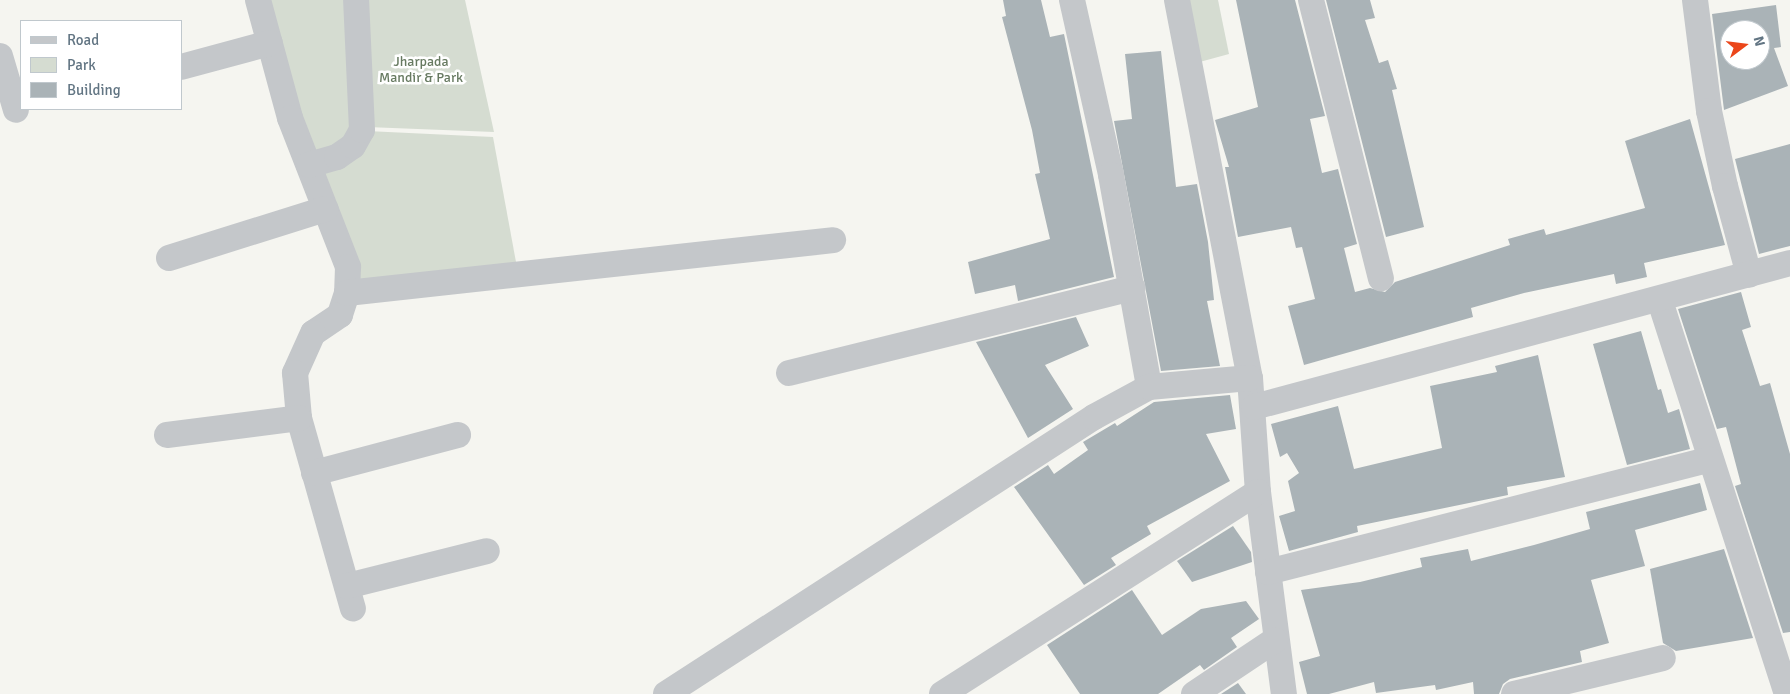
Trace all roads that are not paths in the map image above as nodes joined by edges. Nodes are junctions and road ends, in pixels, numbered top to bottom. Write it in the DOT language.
graph roads {
  1 [pos="258,0"];
  2 [pos="356,0"];
  3 [pos="1072,0"];
  4 [pos="1177,0"];
  5 [pos="1311,0"];
  6 [pos="1695,0"];
  7 [pos="270,43"];
  8 [pos="0,56"];
  9 [pos="182,67"];
  10 [pos="12,110"];
  11 [pos="309,165"];
  12 [pos="325,209"];
  13 [pos="833,240"];
  14 [pos="169,258"];
  15 [pos="1790,263"];
  16 [pos="1749,275"];
  17 [pos="1381,278"];
  18 [pos="1133,288"];
  19 [pos="347,293"];
  20 [pos="1660,301"];
  21 [pos="789,373"];
  22 [pos="1250,378"];
  23 [pos="1149,387"];
  24 [pos="1254,406"];
  25 [pos="299,418"];
  26 [pos="167,435"];
  27 [pos="458,435"];
  28 [pos="1709,460"];
  29 [pos="314,473"];
  30 [pos="1258,492"];
  31 [pos="487,551"];
  32 [pos="1268,572"];
  33 [pos="1276,640"];
  34 [pos="1663,658"];
  35 [pos="1607,684"];
  36 [pos="666,694"];
  37 [pos="942,694"];
  38 [pos="1194,694"];
  39 [pos="1284,694"];
  40 [pos="1514,694"];
  41 [pos="1787,694"];
  1 -- 7 [label="street"];
  2 -- 11 [label="street"];
  3 -- 18 [label="street"];
  4 -- 22 [label="street"];
  5 -- 17 [label="street"];
  6 -- 16 [label="street"];
  7 -- 9 [label="street"];
  7 -- 11 [label="street"];
  8 -- 10 [label="street"];
  11 -- 12 [label="street"];
  12 -- 14 [label="street"];
  12 -- 19 [label="street"];
  13 -- 19 [label="street"];
  15 -- 16 [label="street"];
  16 -- 20 [label="street"];
  18 -- 21 [label="street"];
  18 -- 23 [label="street"];
  19 -- 25 [label="street"];
  20 -- 24 [label="street"];
  20 -- 28 [label="street"];
  22 -- 23 [label="street"];
  22 -- 24 [label="street"];
  23 -- 36 [label="street"];
  24 -- 30 [label="street"];
  25 -- 26 [label="street"];
  25 -- 29 [label="street"];
  27 -- 29 [label="street"];
  28 -- 32 [label="street"];
  28 -- 41 [label="street"];
  29 -- 31 [label="street"];
  30 -- 32 [label="street"];
  30 -- 37 [label="street"];
  32 -- 33 [label="street"];
  33 -- 38 [label="street"];
  33 -- 39 [label="street"];
  34 -- 35 [label="street"];
  35 -- 40 [label="street"];
}
